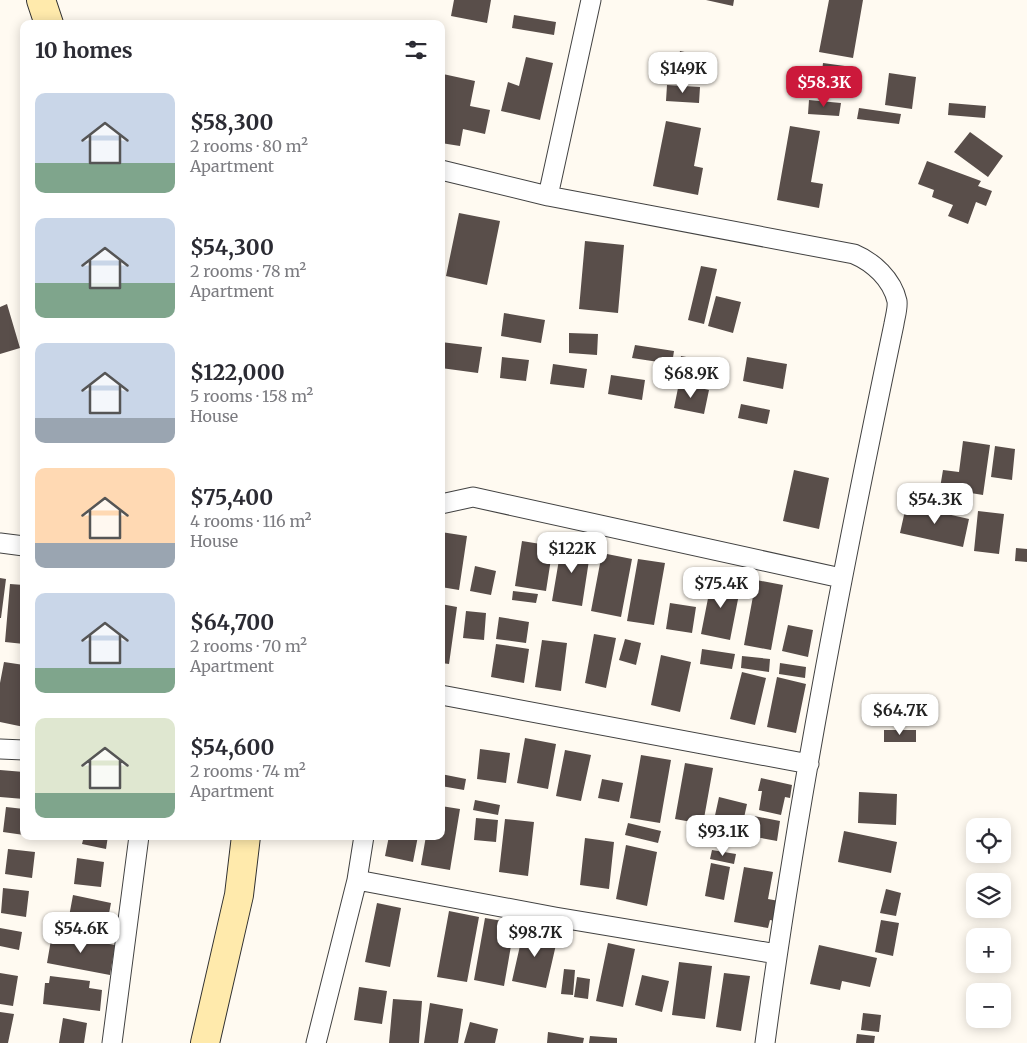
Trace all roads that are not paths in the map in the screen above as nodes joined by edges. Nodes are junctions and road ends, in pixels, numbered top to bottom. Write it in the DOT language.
graph roads {
  1 [pos="41,0"];
  2 [pos="591,0"];
  3 [pos="48,20"];
  4 [pos="445,171"];
  5 [pos="548,196"];
  6 [pos="445,503"];
  7 [pos="0,543"];
  8 [pos="20,546"];
  9 [pos="841,578"];
  10 [pos="445,696"];
  11 [pos="0,748"];
  12 [pos="20,750"];
  13 [pos="809,764"];
  14 [pos="138,840"];
  15 [pos="246,840"];
  16 [pos="363,840"];
  17 [pos="357,880"];
  18 [pos="777,954"];
  19 [pos="112,1043"];
  20 [pos="205,1043"];
  21 [pos="316,1043"];
  22 [pos="765,1043"];
  1 -- 3 [label="street"];
  2 -- 5 [label="street"];
  4 -- 5 [label="street"];
  5 -- 9 [label="street"];
  6 -- 9 [label="street"];
  7 -- 8 [label="street"];
  9 -- 13 [label="street"];
  10 -- 13 [label="street"];
  11 -- 12 [label="street"];
  13 -- 18 [label="street"];
  14 -- 19 [label="street"];
  15 -- 20 [label="street"];
  16 -- 17 [label="street"];
  17 -- 18 [label="street"];
  17 -- 21 [label="street"];
  18 -- 22 [label="street"];
}
